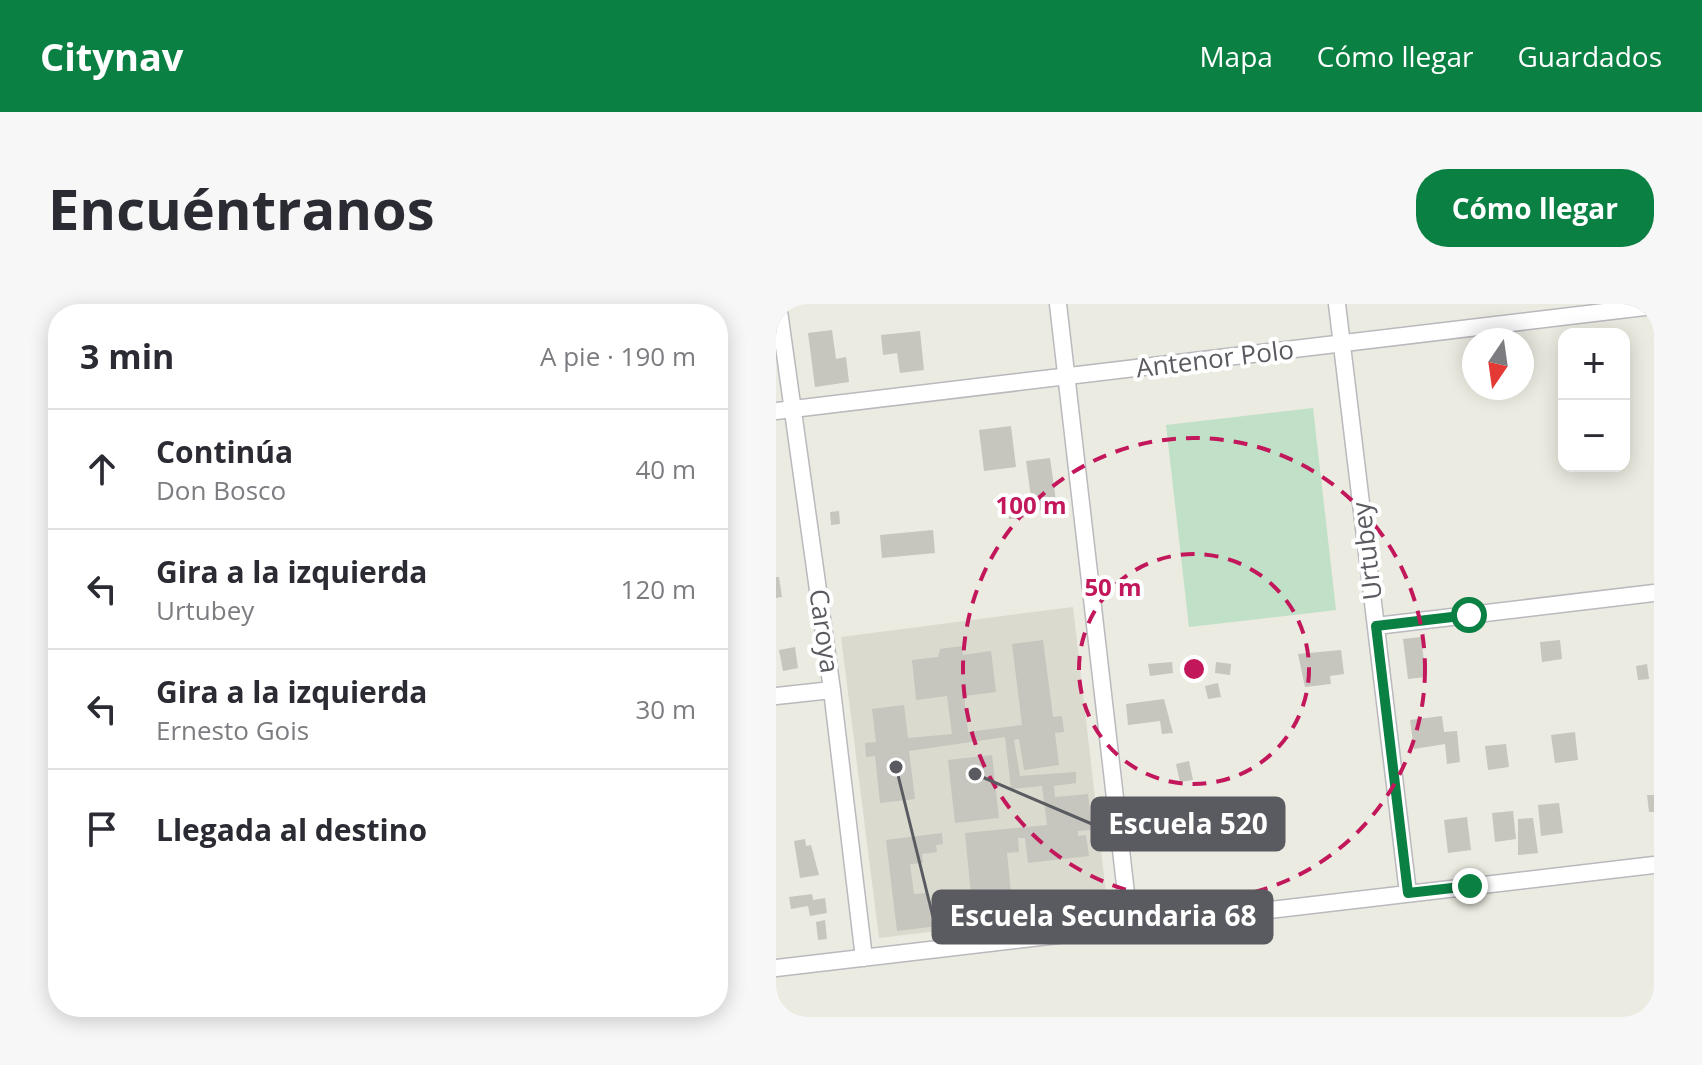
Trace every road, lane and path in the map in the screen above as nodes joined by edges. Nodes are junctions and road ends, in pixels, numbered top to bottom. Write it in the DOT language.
graph roads {
  1 [pos="778,304"];
  2 [pos="1058,304"];
  3 [pos="1337,304"];
  4 [pos="1654,306"];
  5 [pos="1342,344"];
  6 [pos="1066,377"];
  7 [pos="784,410"];
  8 [pos="1654,593"];
  9 [pos="1376,626"];
  10 [pos="832,690"];
  11 [pos="776,696"];
  12 [pos="1654,865"];
  13 [pos="1408,893"];
  14 [pos="1130,928"];
  15 [pos="864,958"];
  16 [pos="776,968"];
  1 -- 7 [label="street, Caroya"];
  2 -- 6 [label="street"];
  3 -- 5 [label="street, Urtubey"];
  4 -- 5 [label="street, Antenor Polo"];
  5 -- 6 [label="street, Antenor Polo"];
  5 -- 9 [label="street, Urtubey"];
  6 -- 7 [label="street, Antenor Polo"];
  6 -- 14 [label="street"];
  7 -- 10 [label="street, Caroya"];
  8 -- 9 [label="street"];
  9 -- 13 [label="street, Urtubey"];
  10 -- 11 [label="street"];
  10 -- 15 [label="street, Caroya"];
  12 -- 13 [label="street"];
  13 -- 14 [label="street"];
  14 -- 15 [label="street"];
  15 -- 16 [label="street"];
}
